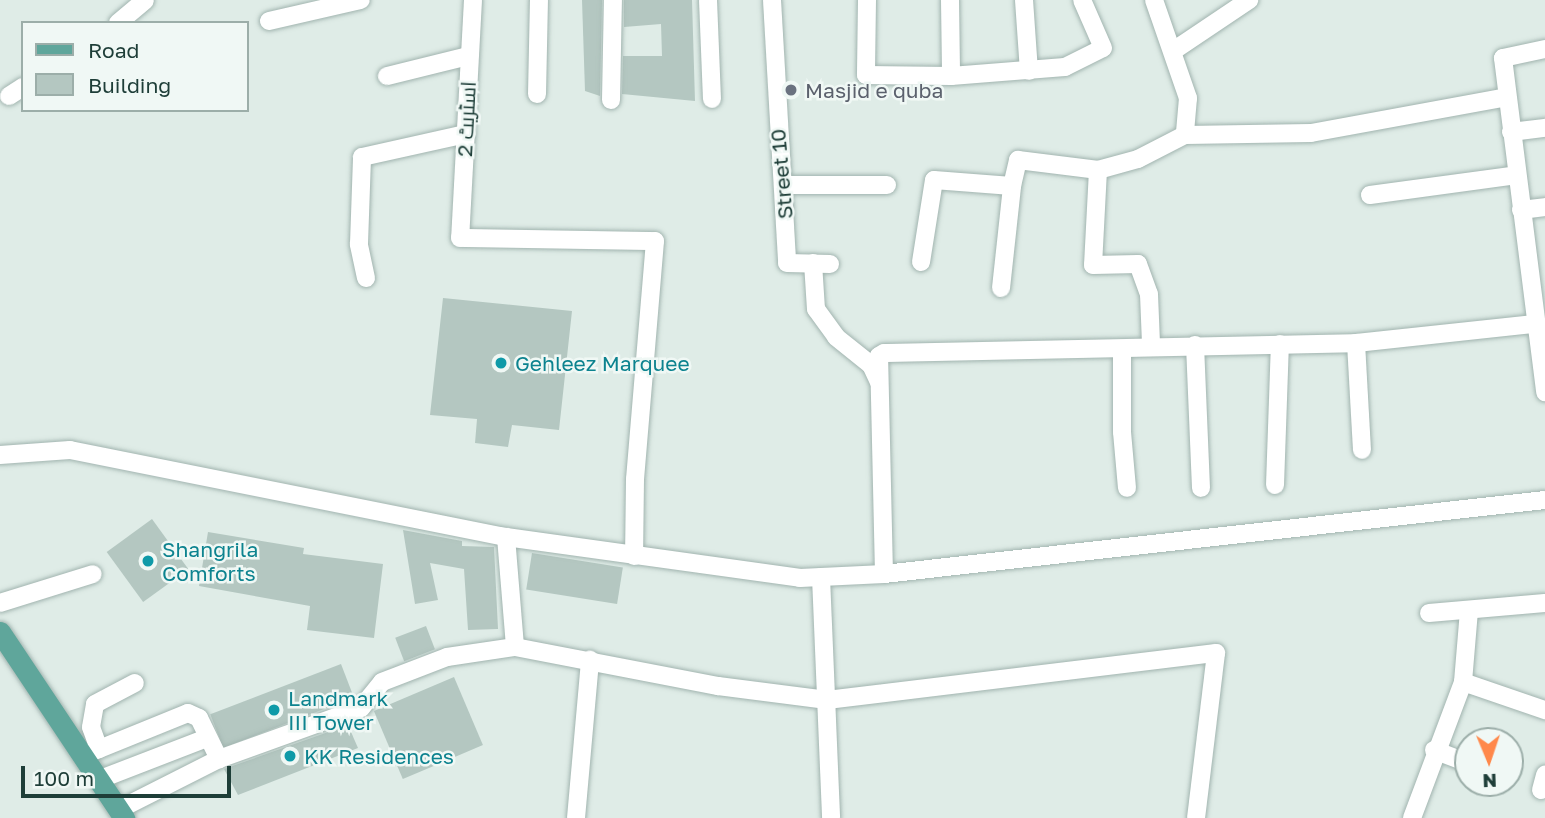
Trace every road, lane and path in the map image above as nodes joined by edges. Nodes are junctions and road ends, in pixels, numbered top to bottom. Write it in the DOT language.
graph roads {
  1 [pos="145,0"];
  2 [pos="361,0"];
  3 [pos="474,0"];
  4 [pos="539,0"];
  5 [pos="613,0"];
  6 [pos="708,0"];
  7 [pos="772,0"];
  8 [pos="867,0"];
  9 [pos="950,0"];
  10 [pos="1024,0"];
  11 [pos="1082,0"];
  12 [pos="1154,0"];
  13 [pos="1249,0"];
  14 [pos="120,21"];
  15 [pos="269,21"];
  16 [pos="1545,50"];
  17 [pos="1173,51"];
  18 [pos="468,56"];
  19 [pos="1029,71"];
  20 [pos="387,75"];
  21 [pos="951,76"];
  22 [pos="537,93"];
  23 [pos="1507,97"];
  24 [pos="712,99"];
  25 [pos="611,100"];
  26 [pos="1545,128"];
  27 [pos="1511,132"];
  28 [pos="466,134"];
  29 [pos="1185,135"];
  30 [pos="1098,170"];
  31 [pos="1517,175"];
  32 [pos="783,185"];
  33 [pos="887,185"];
  34 [pos="1012,186"];
  35 [pos="1370,195"];
  36 [pos="1545,207"];
  37 [pos="1521,210"];
  38 [pos="920,262"];
  39 [pos="366,278"];
  40 [pos="1001,288"];
  41 [pos="1538,289"];
  42 [pos="1535,324"];
  43 [pos="1356,343"];
  44 [pos="1152,344"];
  45 [pos="1280,344"];
  46 [pos="1195,345"];
  47 [pos="1122,349"];
  48 [pos="1543,367"];
  49 [pos="881,386"];
  50 [pos="1545,392"];
  51 [pos="1362,450"];
  52 [pos="0,455"];
  53 [pos="1275,485"];
  54 [pos="1127,488"];
  55 [pos="1201,488"];
  56 [pos="1545,500"];
  57 [pos="506,537"];
  58 [pos="634,556"];
  59 [pos="93,574"];
  60 [pos="884,574"];
  61 [pos="821,577"];
  62 [pos="0,603"];
  63 [pos="1545,603"];
  64 [pos="1469,611"];
  65 [pos="1429,613"];
  66 [pos="0,632"];
  67 [pos="515,647"];
  68 [pos="590,660"];
  69 [pos="1463,682"];
  70 [pos="135,683"];
  71 [pos="827,700"];
  72 [pos="1545,710"];
  73 [pos="208,738"];
  74 [pos="1434,750"];
  75 [pos="91,752"];
  76 [pos="1454,758"];
  77 [pos="219,759"];
  78 [pos="98,780"];
  79 [pos="121,814"];
  80 [pos="576,818"];
  81 [pos="831,818"];
  82 [pos="1196,818"];
  83 [pos="1412,818"];
  1 -- 14 [label="street"];
  2 -- 15 [label="street"];
  3 -- 18 [label="street, اسٹریٹ 2"];
  4 -- 22 [label="street"];
  5 -- 25 [label="street"];
  6 -- 24 [label="street"];
  7 -- 32 [label="street, Street 10"];
  8 -- 21 [label="street"];
  9 -- 21 [label="street"];
  10 -- 19 [label="street"];
  11 -- 19 [label="street"];
  12 -- 17 [label="street"];
  13 -- 17 [label="street"];
  16 -- 23 [label="street"];
  17 -- 29 [label="street"];
  18 -- 20 [label="street"];
  18 -- 28 [label="street, اسٹریٹ 2"];
  19 -- 21 [label="street"];
  23 -- 27 [label="street"];
  23 -- 29 [label="street"];
  26 -- 27 [label="street"];
  27 -- 31 [label="street"];
  28 -- 39 [label="street"];
  28 -- 58 [label="street, اسٹریٹ 2"];
  29 -- 30 [label="street"];
  30 -- 34 [label="street"];
  30 -- 44 [label="street"];
  31 -- 35 [label="street"];
  31 -- 37 [label="street"];
  32 -- 33 [label="street"];
  32 -- 49 [label="street, Street 10"];
  34 -- 38 [label="street"];
  34 -- 40 [label="street"];
  36 -- 37 [label="street"];
  37 -- 41 [label="street"];
  41 -- 42 [label="street"];
  42 -- 43 [label="street"];
  42 -- 48 [label="street"];
  43 -- 45 [label="street"];
  43 -- 51 [label="street"];
  44 -- 46 [label="street"];
  44 -- 47 [label="street"];
  45 -- 46 [label="street"];
  45 -- 53 [label="street"];
  46 -- 55 [label="street"];
  47 -- 49 [label="street"];
  47 -- 54 [label="street"];
  48 -- 50 [label="street"];
  49 -- 60 [label="street"];
  52 -- 57 [label="street"];
  56 -- 60 [label="street"];
  57 -- 58 [label="street"];
  57 -- 67 [label="street"];
  58 -- 61 [label="street"];
  59 -- 62 [label="street"];
  60 -- 61 [label="street"];
  61 -- 71 [label="street"];
  63 -- 64 [label="street"];
  64 -- 65 [label="street"];
  64 -- 69 [label="street"];
  66 -- 75 [label="main road"];
  67 -- 68 [label="street"];
  67 -- 77 [label="street"];
  68 -- 71 [label="street"];
  68 -- 80 [label="street"];
  69 -- 72 [label="street"];
  69 -- 74 [label="street"];
  70 -- 75 [label="street"];
  71 -- 81 [label="street"];
  71 -- 82 [label="street"];
  73 -- 75 [label="street"];
  73 -- 77 [label="street"];
  73 -- 78 [label="street"];
  74 -- 76 [label="street"];
  74 -- 83 [label="street"];
  75 -- 78 [label="main road"];
  77 -- 79 [label="street"];
  78 -- 79 [label="main road"];
}
